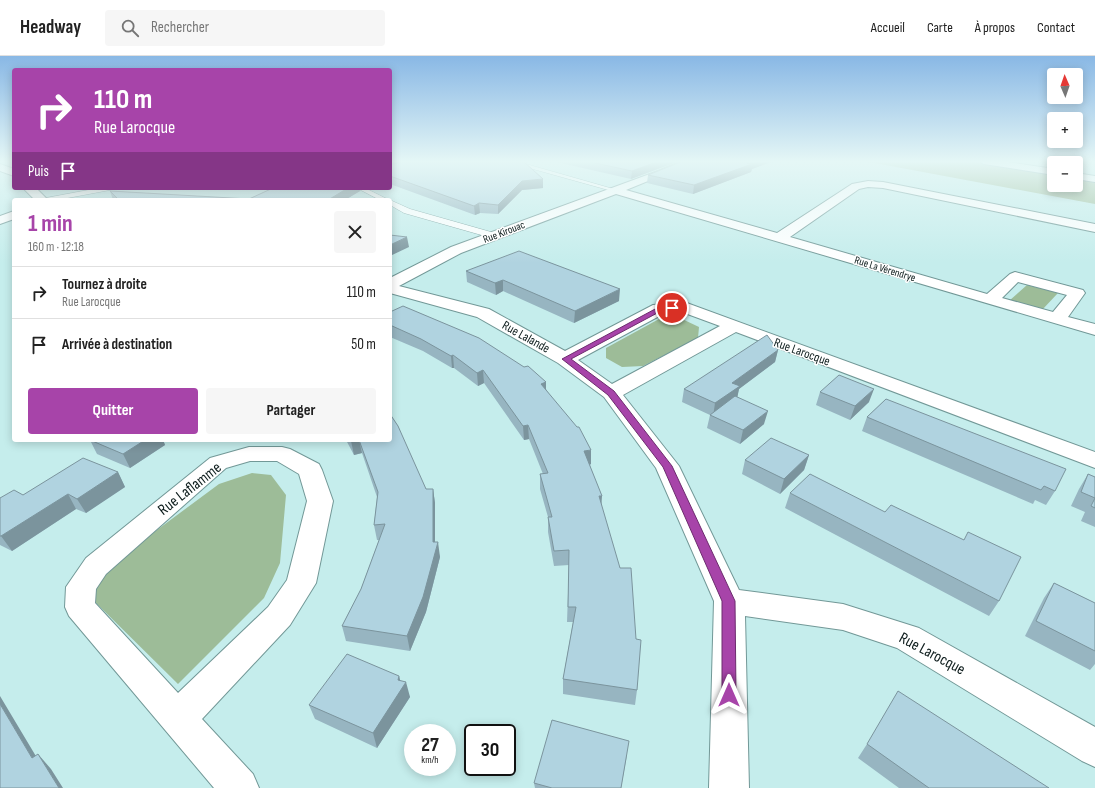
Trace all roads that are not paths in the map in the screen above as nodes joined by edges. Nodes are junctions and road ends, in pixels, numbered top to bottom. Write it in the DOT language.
graph roads {
  1 [pos="72,195"];
  2 [pos="601,195"];
  3 [pos="632,195"];
  4 [pos="843,195"];
  5 [pos="931,195"];
  6 [pos="57,198"];
  7 [pos="392,203"];
  8 [pos="12,216"];
  9 [pos="0,220"];
  10 [pos="1095,228"];
  11 [pos="495,236"];
  12 [pos="781,238"];
  13 [pos="392,283"];
  14 [pos="392,289"];
  15 [pos="990,300"];
  16 [pos="1057,319"];
  17 [pos="734,326"];
  18 [pos="1095,330"];
  19 [pos="566,359"];
  20 [pos="611,393"];
  21 [pos="1095,460"];
  22 [pos="729,601"];
  23 [pos="178,718"];
  24 [pos="1095,748"];
  25 [pos="239,788"];
  26 [pos="729,788"];
  1 -- 6 [label="lane"];
  2 -- 11 [label="street, Rue Kirouac"];
  3 -- 12 [label="street, Rue La Vérendrye"];
  4 -- 12 [label="street"];
  5 -- 10 [label="street"];
  7 -- 11 [label="lane"];
  8 -- 9 [label="street"];
  11 -- 13 [label="street, Rue Kirouac"];
  12 -- 15 [label="street, Rue La Vérendrye"];
  14 -- 19 [label="street, Rue Lalande"];
  15 -- 16 [label="street, Rue La Vérendrye"];
  15 -- 16 [label="street"];
  16 -- 18 [label="street, Rue La Vérendrye"];
  17 -- 19 [label="street, Rue Larocque"];
  17 -- 20 [label="street"];
  17 -- 21 [label="street, Rue Larocque"];
  19 -- 20 [label="street, Rue Lalande"];
  20 -- 22 [label="street, Rue Lalande"];
  22 -- 24 [label="street, Rue Larocque"];
  22 -- 26 [label="street, Rue Lalande"];
  23 -- 23 [label="street, Rue Laflamme"];
  23 -- 25 [label="street, Rue Laflamme"];
}
